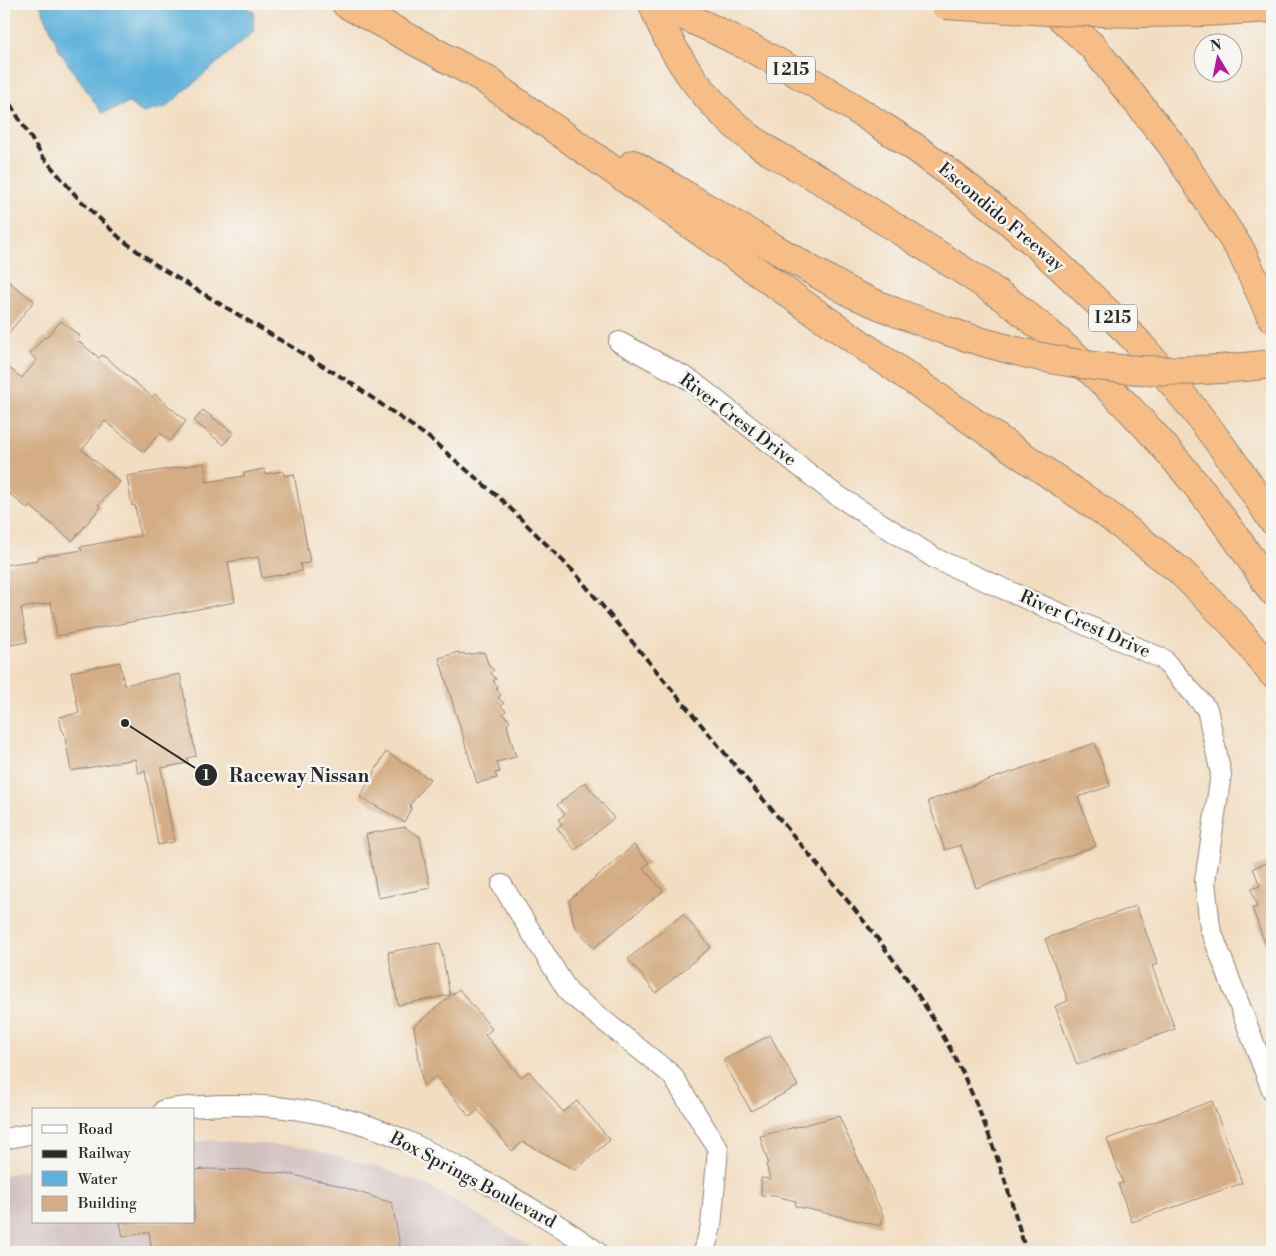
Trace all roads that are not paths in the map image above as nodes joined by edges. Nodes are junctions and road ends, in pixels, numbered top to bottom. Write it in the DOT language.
graph roads {
  1 [pos="346,4"];
  2 [pos="654,4"];
  3 [pos="938,4"];
  4 [pos="1046,4"];
  5 [pos="1272,8"];
  6 [pos="478,74"];
  7 [pos="1272,318"];
  8 [pos="619,342"];
  9 [pos="1272,364"];
  10 [pos="1272,520"];
  11 [pos="1272,591"];
  12 [pos="1272,673"];
  13 [pos="502,885"];
  14 [pos="1272,1090"];
  15 [pos="186,1108"];
  16 [pos="32,1133"];
  17 [pos="4,1139"];
  18 [pos="597,1252"];
  19 [pos="704,1252"];
  1 -- 6 [label="highway"];
  2 -- 10 [label="highway, Escondido Freeway / I 215"];
  2 -- 11 [label="highway"];
  3 -- 5 [label="highway, bridge"];
  4 -- 7 [label="highway"];
  6 -- 9 [label="highway, bridge"];
  6 -- 12 [label="highway"];
  8 -- 14 [label="street, River Crest Drive"];
  13 -- 19 [label="street"];
  15 -- 18 [label="street, Box Springs Boulevard"];
  16 -- 17 [label="street"];
}
